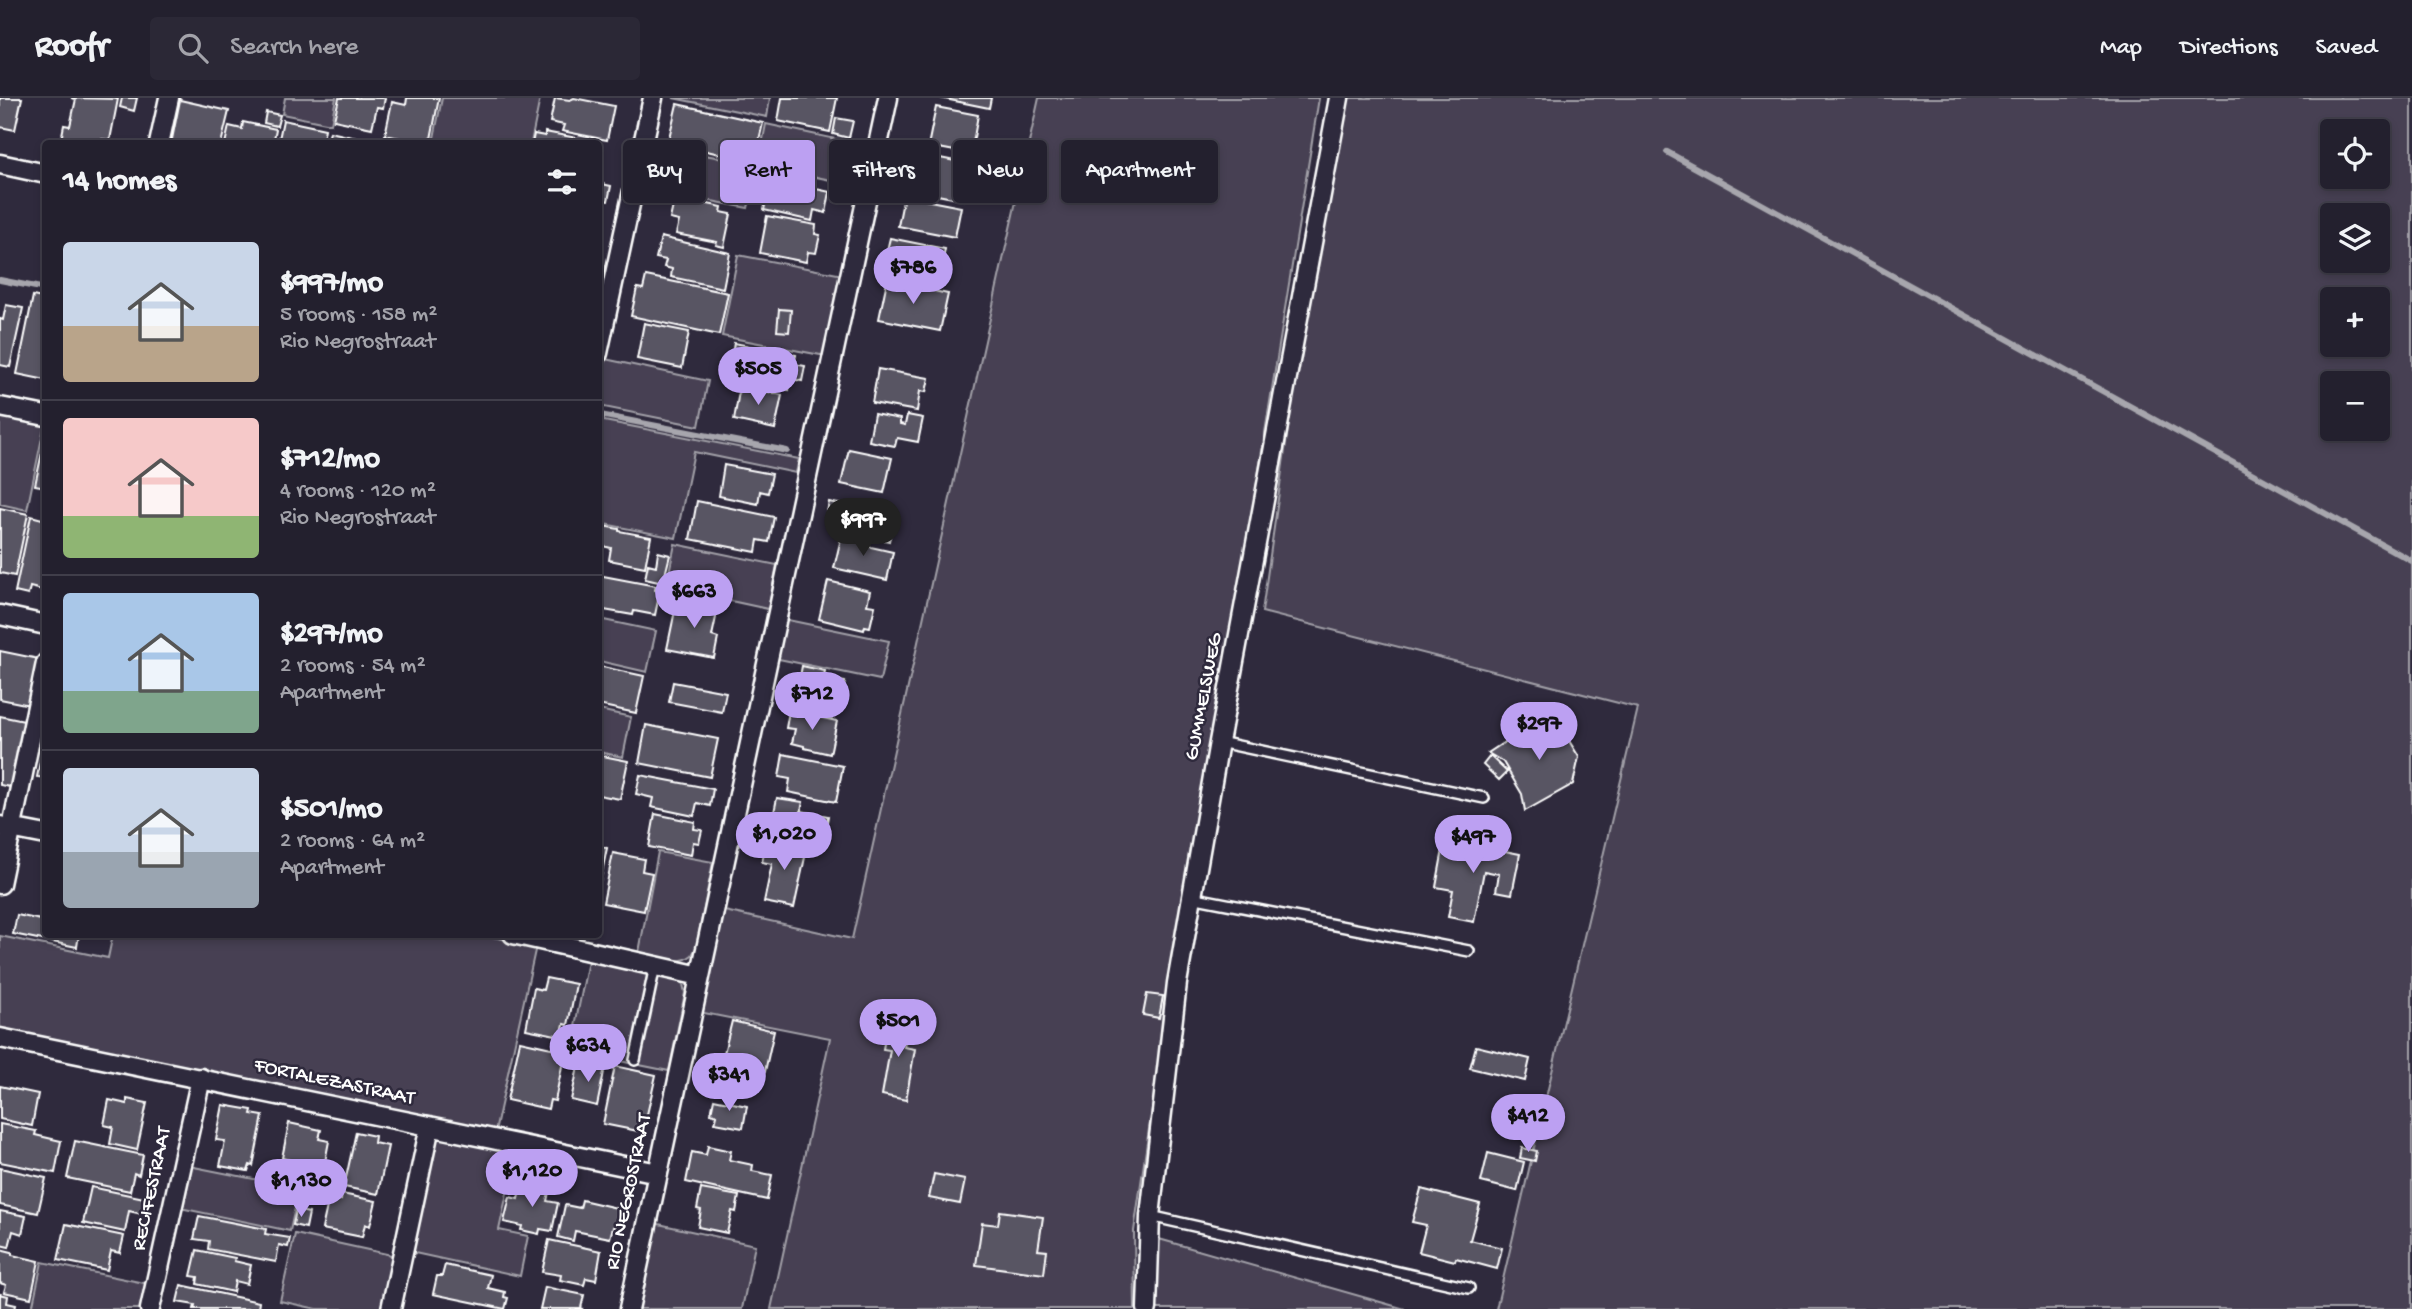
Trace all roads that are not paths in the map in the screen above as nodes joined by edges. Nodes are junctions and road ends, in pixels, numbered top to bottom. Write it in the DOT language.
graph roads {
  1 [pos="169,98"];
  2 [pos="653,98"];
  3 [pos="888,98"];
  4 [pos="1339,98"];
  5 [pos="160,140"];
  6 [pos="0,164"];
  7 [pos="42,173"];
  8 [pos="605,293"];
  9 [pos="602,319"];
  10 [pos="0,407"];
  11 [pos="42,415"];
  12 [pos="0,615"];
  13 [pos="42,624"];
  14 [pos="42,679"];
  15 [pos="1219,742"];
  16 [pos="1484,798"];
  17 [pos="6,827"];
  18 [pos="42,834"];
  19 [pos="0,884"];
  20 [pos="1191,897"];
  21 [pos="531,938"];
  22 [pos="1469,951"];
  23 [pos="655,966"];
  24 [pos="700,976"];
  25 [pos="0,1038"];
  26 [pos="635,1060"];
  27 [pos="201,1078"];
  28 [pos="430,1126"];
  29 [pos="658,1173"];
  30 [pos="1150,1216"];
  31 [pos="1469,1288"];
  32 [pos="150,1309"];
  33 [pos="391,1309"];
  34 [pos="629,1309"];
  35 [pos="1147,1309"];
  1 -- 5 [label="street"];
  2 -- 8 [label="street"];
  3 -- 24 [label="street, RIO NEGROSTRAAT"];
  4 -- 15 [label="street, GUMMELSWEG"];
  6 -- 7 [label="street"];
  8 -- 9 [label="street"];
  10 -- 11 [label="street"];
  12 -- 13 [label="street"];
  14 -- 17 [label="street"];
  15 -- 16 [label="lane"];
  15 -- 20 [label="street, GUMMELSWEG"];
  17 -- 18 [label="street"];
  17 -- 19 [label="street"];
  20 -- 22 [label="lane"];
  20 -- 30 [label="street, GUMMELSWEG"];
  21 -- 23 [label="street"];
  23 -- 24 [label="street"];
  23 -- 26 [label="lane"];
  24 -- 29 [label="street, RIO NEGROSTRAAT"];
  25 -- 27 [label="street, FORTALEZASTRAAT"];
  27 -- 28 [label="street, FORTALEZASTRAAT"];
  27 -- 32 [label="street, RECIFESTRAAT"];
  28 -- 29 [label="street, FORTALEZASTRAAT"];
  28 -- 33 [label="street"];
  29 -- 34 [label="street, RIO NEGROSTRAAT"];
  30 -- 31 [label="lane"];
  30 -- 35 [label="street, GUMMELSWEG"];
}
